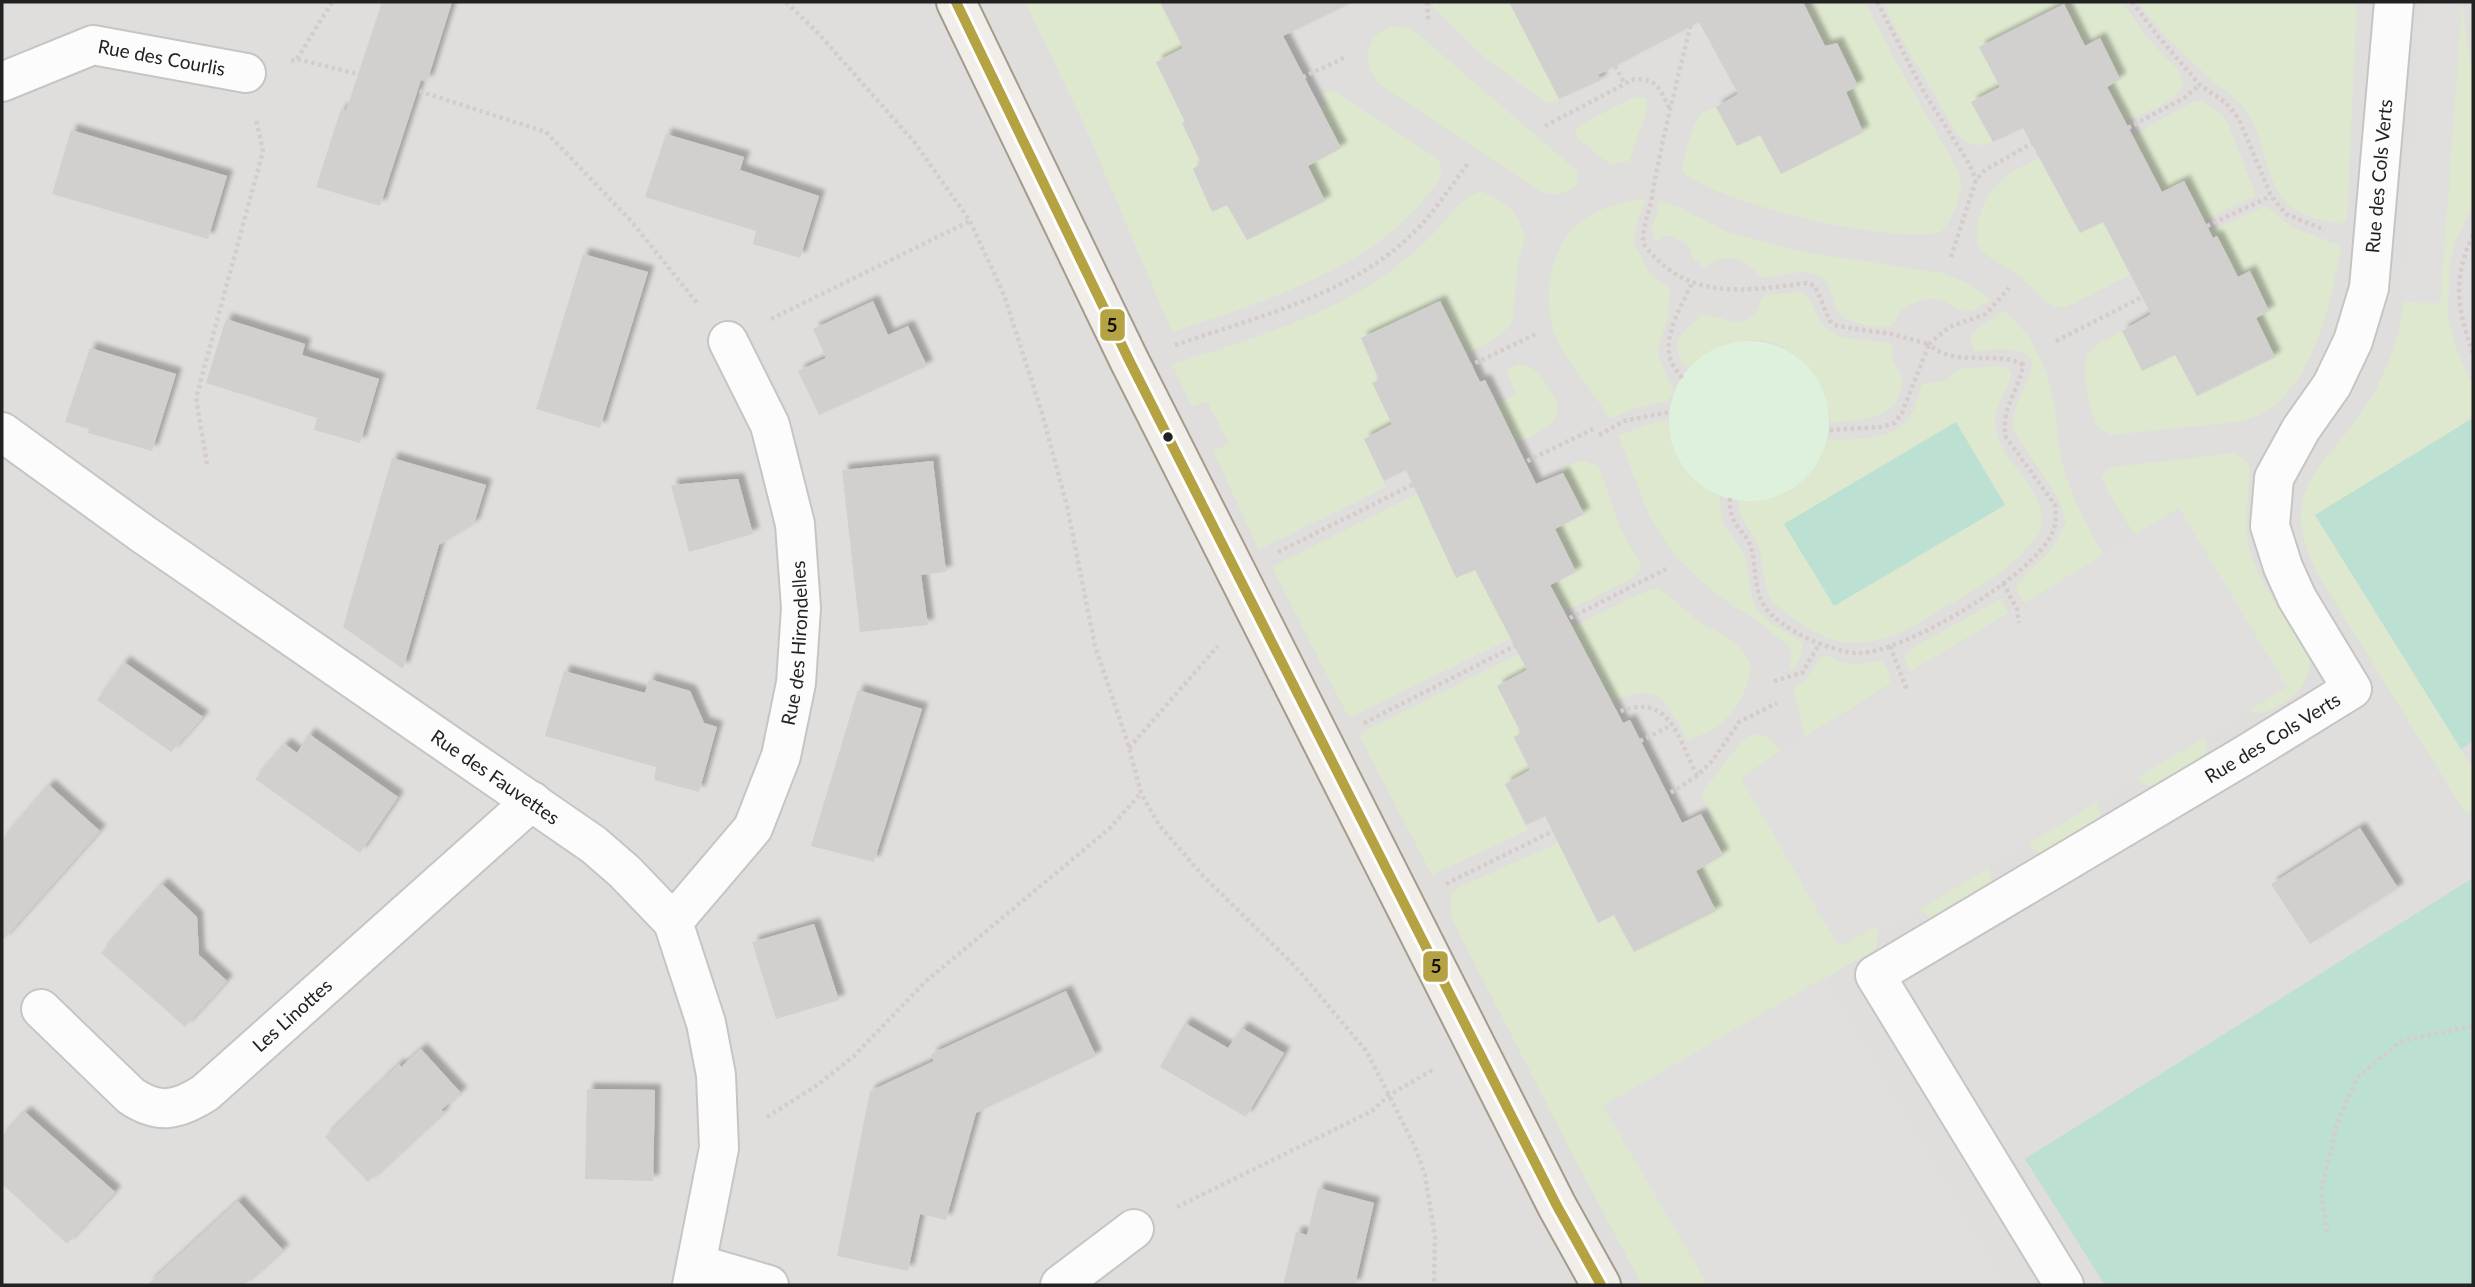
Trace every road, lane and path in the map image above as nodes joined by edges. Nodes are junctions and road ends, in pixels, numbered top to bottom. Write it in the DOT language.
graph roads {
  1 [pos="332,2"];
  2 [pos="786,2"];
  3 [pos="956,2"];
  4 [pos="1427,2"];
  5 [pos="1877,2"];
  6 [pos="2132,2"];
  7 [pos="2394,2"];
  8 [pos="1694,12"];
  9 [pos="1428,21"];
  10 [pos="1343,58"];
  11 [pos="297,60"];
  12 [pos="1615,66"];
  13 [pos="246,73"];
  14 [pos="2,82"];
  15 [pos="1625,84"];
  16 [pos="2200,85"];
  17 [pos="1270,92"];
  18 [pos="1670,110"];
  19 [pos="1545,125"];
  20 [pos="2128,128"];
  21 [pos="2036,141"];
  22 [pos="1469,162"];
  23 [pos="1976,180"];
  24 [pos="2271,196"];
  25 [pos="970,221"];
  26 [pos="2207,226"];
  27 [pos="2473,235"];
  28 [pos="2374,240"];
  29 [pos="1951,257"];
  30 [pos="1692,283"];
  31 [pos="2009,288"];
  32 [pos="2144,296"];
  33 [pos="1536,334"];
  34 [pos="728,341"];
  35 [pos="2056,341"];
  36 [pos="1929,344"];
  37 [pos="2473,353"];
  38 [pos="1129,360"];
  39 [pos="1469,366"];
  40 [pos="1682,378"];
  41 [pos="1669,412"];
  42 [pos="1595,428"];
  43 [pos="1829,430"];
  44 [pos="2,432"];
  45 [pos="1599,435"];
  46 [pos="207,464"];
  47 [pos="1521,464"];
  48 [pos="1424,479"];
  49 [pos="1730,498"];
  50 [pos="1666,569"];
  51 [pos="1235,573"];
  52 [pos="2003,583"];
  53 [pos="2019,623"];
  54 [pos="1820,643"];
  55 [pos="1218,646"];
  56 [pos="1890,646"];
  57 [pos="1774,681"];
  58 [pos="1907,690"];
  59 [pos="1777,703"];
  60 [pos="1614,714"];
  61 [pos="1672,726"];
  62 [pos="1640,741"];
  63 [pos="1322,745"];
  64 [pos="1129,748"];
  65 [pos="1697,776"];
  66 [pos="1141,793"];
  67 [pos="1659,800"];
  68 [pos="532,801"];
  69 [pos="1561,827"];
  70 [pos="1404,905"];
  71 [pos="673,922"];
  72 [pos="41,1009"];
  73 [pos="2473,1026"];
  74 [pos="1438,1067"];
  75 [pos="1388,1096"];
  76 [pos="719,1148"];
  77 [pos="1134,1229"];
  78 [pos="2327,1233"];
  79 [pos="694,1275"];
  80 [pos="769,1285"];
  81 [pos="1060,1285"];
  82 [pos="1434,1285"];
  83 [pos="1601,1285"];
  84 [pos="2064,1285"];
  1 -- 11 [label="path"];
  2 -- 25 [label="path"];
  3 -- 38 [label="main road"];
  4 -- 9 [label="path"];
  5 -- 23 [label="path"];
  6 -- 16 [label="path"];
  7 -- 28 [label="street, Rue des Cols Verts"];
  8 -- 18 [label="path"];
  10 -- 17 [label="path"];
  11 -- 13 [label="path"];
  11 -- 34 [label="path"];
  12 -- 15 [label="path"];
  13 -- 14 [label="street, Rue des Courlis"];
  13 -- 46 [label="path"];
  15 -- 18 [label="path"];
  15 -- 19 [label="path"];
  16 -- 20 [label="path"];
  16 -- 24 [label="path"];
  18 -- 30 [label="path"];
  21 -- 23 [label="path"];
  22 -- 38 [label="path"];
  23 -- 29 [label="path"];
  24 -- 26 [label="path"];
  24 -- 28 [label="path"];
  25 -- 34 [label="path"];
  25 -- 64 [label="path"];
  27 -- 37 [label="path"];
  28 -- 84 [label="street, Rue des Cols Verts"];
  30 -- 36 [label="path"];
  30 -- 40 [label="path"];
  31 -- 36 [label="path"];
  32 -- 35 [label="path"];
  33 -- 39 [label="path"];
  34 -- 71 [label="street, Rue des Hirondelles"];
  36 -- 43 [label="path"];
  36 -- 52 [label="path"];
  38 -- 51 [label="main road"];
  41 -- 45 [label="path"];
  42 -- 47 [label="path"];
  44 -- 68 [label="street, Rue des Fauvettes"];
  48 -- 51 [label="path"];
  49 -- 54 [label="path"];
  50 -- 63 [label="path"];
  51 -- 63 [label="main road"];
  52 -- 53 [label="path"];
  52 -- 56 [label="path"];
  54 -- 56 [label="path"];
  54 -- 57 [label="path"];
  55 -- 64 [label="path"];
  56 -- 58 [label="path"];
  59 -- 65 [label="path"];
  60 -- 61 [label="path"];
  61 -- 62 [label="path"];
  61 -- 65 [label="path"];
  63 -- 70 [label="main road"];
  64 -- 66 [label="path"];
  65 -- 67 [label="path"];
  66 -- 75 [label="path"];
  66 -- 76 [label="path"];
  68 -- 71 [label="street, Rue des Fauvettes"];
  68 -- 72 [label="street, Les Linottes"];
  69 -- 70 [label="path"];
  70 -- 83 [label="main road"];
  71 -- 76 [label="street, Rue des Fauvettes"];
  73 -- 78 [label="path"];
  74 -- 75 [label="path"];
  75 -- 77 [label="path"];
  75 -- 82 [label="path"];
  76 -- 79 [label="street, Rue des Fauvettes"];
  77 -- 81 [label="street"];
  79 -- 80 [label="street"];
}
